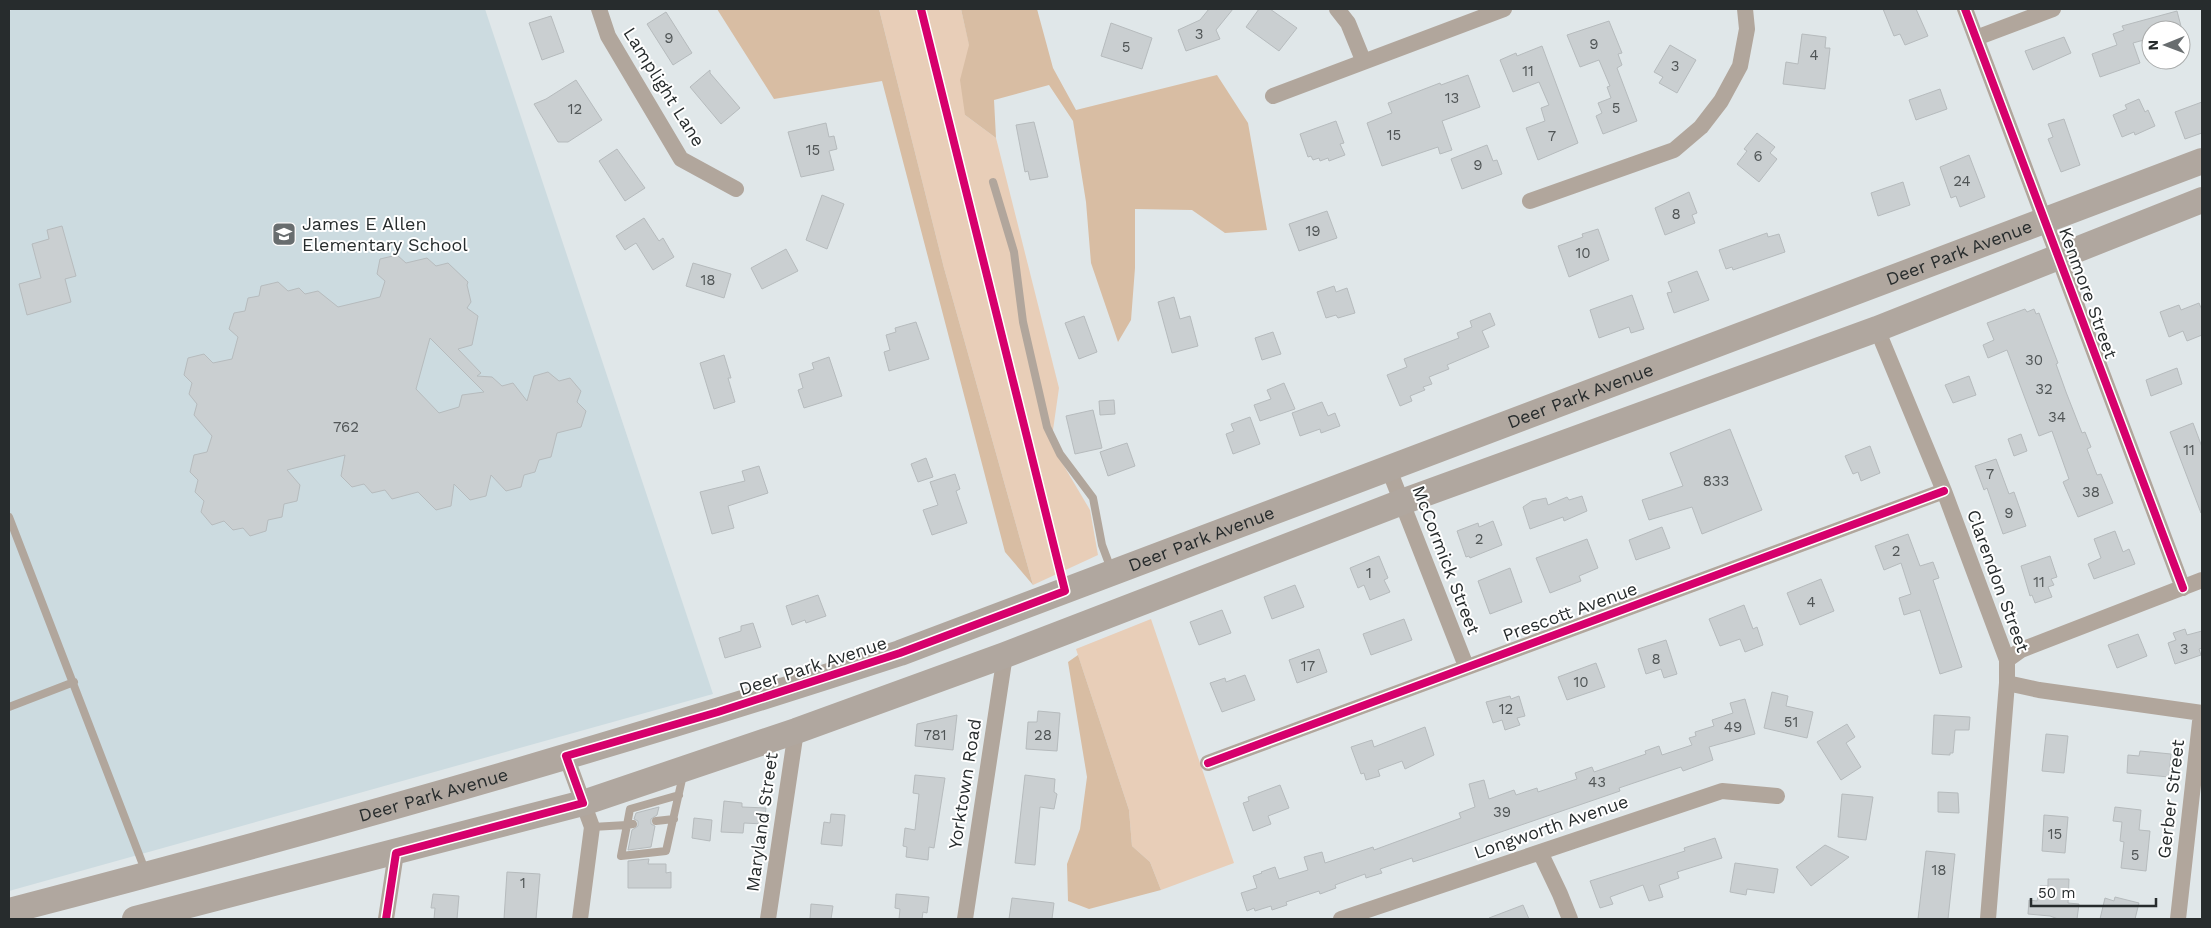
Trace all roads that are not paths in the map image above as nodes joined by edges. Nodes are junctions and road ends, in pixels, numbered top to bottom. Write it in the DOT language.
graph roads {
  1 [pos="599,9"];
  2 [pos="1337,9"];
  3 [pos="1504,9"];
  4 [pos="1745,9"];
  5 [pos="1965,9"];
  6 [pos="2053,9"];
  7 [pos="1976,38"];
  8 [pos="1363,60"];
  9 [pos="1273,96"];
  10 [pos="2202,161"];
  11 [pos="993,182"];
  12 [pos="736,189"];
  13 [pos="2202,200"];
  14 [pos="1530,201"];
  15 [pos="2045,221"];
  16 [pos="2057,256"];
  17 [pos="1878,329"];
  18 [pos="1388,467"];
  19 [pos="1944,491"];
  20 [pos="1402,502"];
  21 [pos="9,517"];
  22 [pos="1112,573"];
  23 [pos="2202,580"];
  24 [pos="2183,588"];
  25 [pos="1005,655"];
  26 [pos="2007,660"];
  27 [pos="1466,666"];
  28 [pos="74,682"];
  29 [pos="2007,683"];
  30 [pos="9,707"];
  31 [pos="2202,713"];
  32 [pos="796,731"];
  33 [pos="566,756"];
  34 [pos="1208,763"];
  35 [pos="685,769"];
  36 [pos="679,795"];
  37 [pos="1777,796"];
  38 [pos="626,799"];
  39 [pos="583,803"];
  40 [pos="674,819"];
  41 [pos="656,821"];
  42 [pos="630,824"];
  43 [pos="592,827"];
  44 [pos="1540,852"];
  45 [pos="396,853"];
  46 [pos="147,875"];
  47 [pos="9,911"];
  48 [pos="136,919"];
  49 [pos="386,919"];
  50 [pos="580,919"];
  51 [pos="768,919"];
  52 [pos="964,919"];
  53 [pos="1341,919"];
  54 [pos="1570,919"];
  55 [pos="1988,919"];
  56 [pos="2178,919"];
  1 -- 12 [label="street, Lamplight Lane"];
  2 -- 8 [label="street"];
  3 -- 8 [label="street"];
  4 -- 14 [label="street"];
  5 -- 7 [label="street, Kenmore Street"];
  6 -- 7 [label="street"];
  7 -- 15 [label="street, Kenmore Street"];
  8 -- 9 [label="street"];
  10 -- 15 [label="main road, Deer Park Avenue"];
  11 -- 22 [label="lane"];
  13 -- 16 [label="main road"];
  15 -- 16 [label="street, Kenmore Street"];
  15 -- 18 [label="main road, Deer Park Avenue"];
  16 -- 17 [label="main road"];
  16 -- 24 [label="street, Kenmore Street"];
  17 -- 19 [label="street, Clarendon Street"];
  17 -- 20 [label="main road"];
  18 -- 20 [label="street, McCormick Street"];
  18 -- 22 [label="main road, Deer Park Avenue"];
  19 -- 26 [label="street, Clarendon Street"];
  19 -- 27 [label="street, Prescott Avenue"];
  20 -- 25 [label="main road"];
  20 -- 27 [label="street, McCormick Street"];
  21 -- 28 [label="lane"];
  22 -- 33 [label="main road, Deer Park Avenue"];
  23 -- 24 [label="street"];
  24 -- 26 [label="street"];
  25 -- 32 [label="main road"];
  25 -- 52 [label="street, Yorktown Road"];
  26 -- 29 [label="street, Clarendon Street"];
  27 -- 34 [label="street, Prescott Avenue"];
  28 -- 30 [label="lane"];
  28 -- 46 [label="lane"];
  29 -- 31 [label="street"];
  29 -- 55 [label="street, Clarendon Street"];
  31 -- 56 [label="street, Gerber Street"];
  32 -- 35 [label="main road"];
  32 -- 51 [label="street, Maryland Street"];
  33 -- 39 [label="street"];
  33 -- 46 [label="main road, Deer Park Avenue"];
  35 -- 36 [label="lane"];
  35 -- 38 [label="main road"];
  36 -- 38 [label="lane"];
  36 -- 40 [label="lane"];
  37 -- 44 [label="street, Longworth Avenue"];
  38 -- 39 [label="main road"];
  38 -- 42 [label="lane"];
  39 -- 43 [label="street"];
  39 -- 45 [label="main road"];
  40 -- 41 [label="lane"];
  40 -- 42 [label="lane"];
  42 -- 43 [label="lane"];
  43 -- 50 [label="street"];
  44 -- 53 [label="street, Longworth Avenue"];
  44 -- 54 [label="street"];
  45 -- 48 [label="main road"];
  45 -- 49 [label="street"];
  46 -- 47 [label="main road, Deer Park Avenue"];
}
